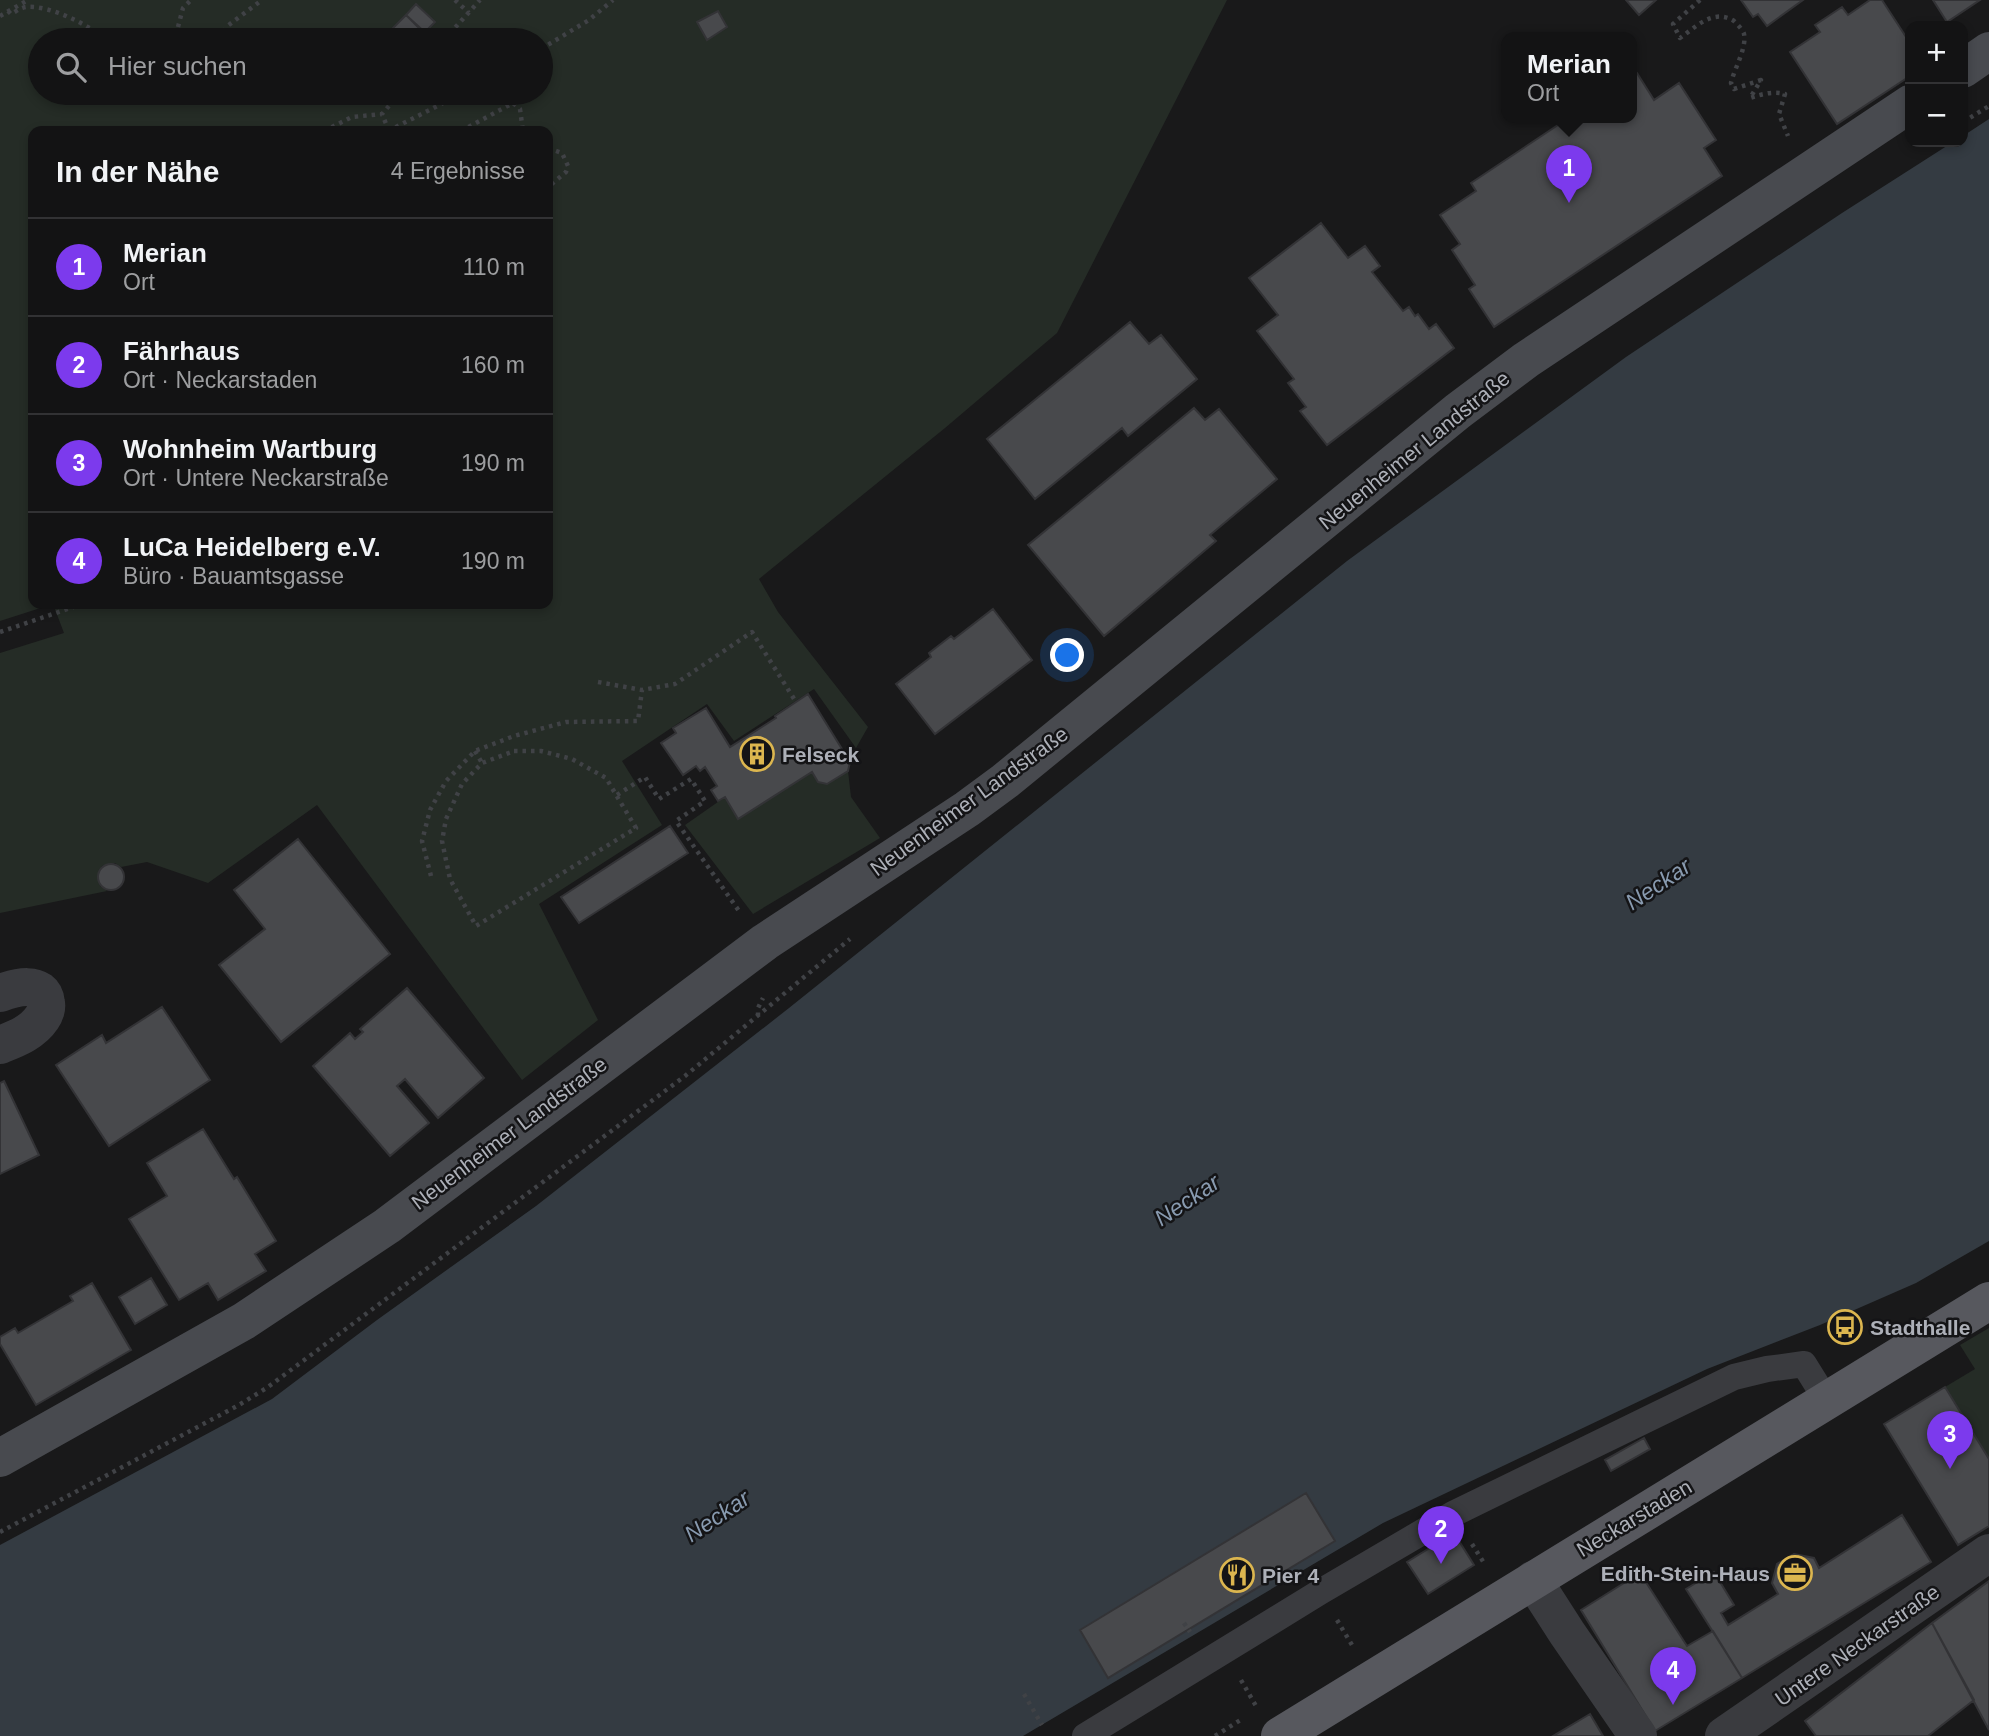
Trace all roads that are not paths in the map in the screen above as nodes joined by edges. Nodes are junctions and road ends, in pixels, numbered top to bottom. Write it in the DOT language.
graph roads {
  1 [pos="1989,51"];
  2 [pos="1968,66"];
  3 [pos="1905,107"];
  4 [pos="0,993"];
  5 [pos="0,1045"];
  6 [pos="1989,1301"];
  7 [pos="1827,1401"];
  8 [pos="0,1458"];
  9 [pos="1989,1553"];
  10 [pos="1533,1580"];
  11 [pos="1085,1736"];
  12 [pos="1280,1736"];
  13 [pos="1638,1736"];
  14 [pos="1724,1736"];
  1 -- 2 [label="main road"];
  3 -- 8 [label="main road, Neuenheimer Landstraße"];
  4 -- 5 [label="street"];
  6 -- 7 [label="main road, Neckarstaden"];
  7 -- 10 [label="main road, Neckarstaden"];
  7 -- 11 [label="lane"];
  9 -- 14 [label="street, Untere Neckarstraße"];
  10 -- 12 [label="main road, Neckarstaden"];
  10 -- 13 [label="street"];
}
